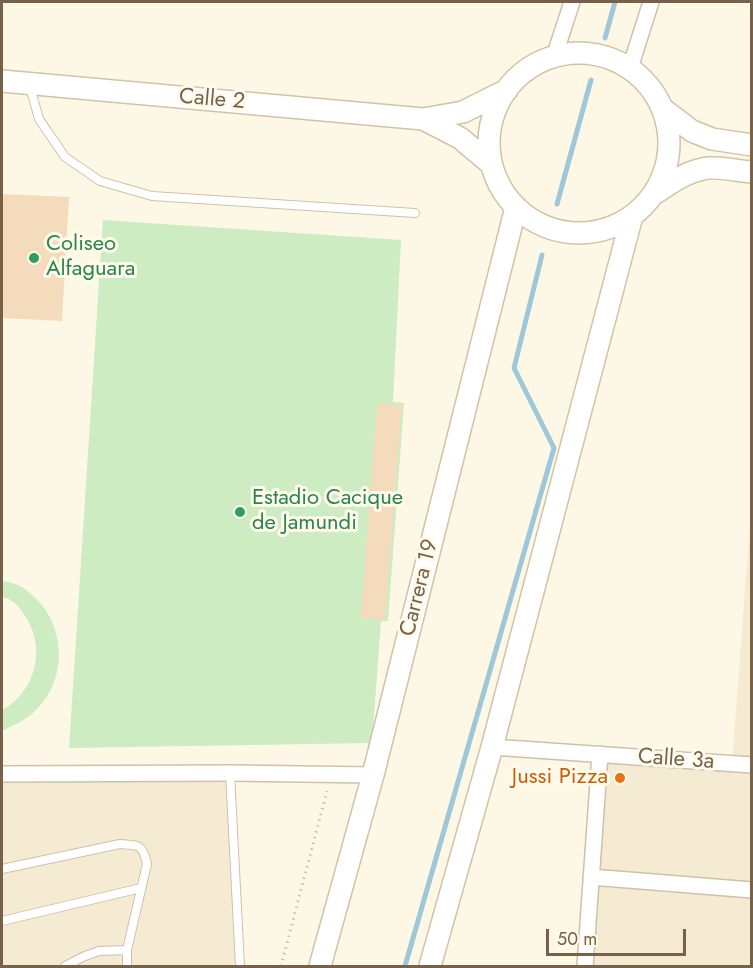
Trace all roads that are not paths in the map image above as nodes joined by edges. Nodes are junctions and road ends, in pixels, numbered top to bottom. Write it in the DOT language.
graph roads {
  1 [pos="572,2"];
  2 [pos="651,2"];
  3 [pos="554,57"];
  4 [pos="630,68"];
  5 [pos="2,81"];
  6 [pos="28,84"];
  7 [pos="507,90"];
  8 [pos="663,109"];
  9 [pos="423,119"];
  10 [pos="752,145"];
  11 [pos="491,164"];
  12 [pos="752,172"];
  13 [pos="654,194"];
  14 [pos="516,207"];
  15 [pos="415,213"];
  16 [pos="632,216"];
  17 [pos="492,747"];
  18 [pos="600,754"];
  19 [pos="752,765"];
  20 [pos="230,772"];
  21 [pos="2,774"];
  22 [pos="373,776"];
  23 [pos="2,869"];
  24 [pos="591,877"];
  25 [pos="141,888"];
  26 [pos="752,890"];
  27 [pos="2,921"];
  28 [pos="128,950"];
  29 [pos="65,966"];
  30 [pos="127,966"];
  31 [pos="240,966"];
  32 [pos="320,966"];
  33 [pos="430,966"];
  34 [pos="585,966"];
  1 -- 3 [label="street"];
  2 -- 4 [label="street"];
  3 -- 4 [label="street"];
  3 -- 7 [label="street"];
  4 -- 8 [label="street"];
  5 -- 6 [label="street, Calle 2"];
  6 -- 9 [label="street, Calle 2"];
  6 -- 15 [label="lane"];
  7 -- 9 [label="street, Calle 2"];
  7 -- 11 [label="street"];
  8 -- 10 [label="street"];
  8 -- 13 [label="street"];
  9 -- 11 [label="street, Calle 2"];
  11 -- 14 [label="street"];
  12 -- 13 [label="street"];
  13 -- 16 [label="street"];
  14 -- 16 [label="street"];
  14 -- 22 [label="street, Carrera 19"];
  16 -- 17 [label="street"];
  17 -- 18 [label="street, Calle 3a"];
  17 -- 33 [label="street"];
  18 -- 19 [label="street, Calle 3a"];
  18 -- 24 [label="street"];
  20 -- 21 [label="street"];
  20 -- 22 [label="street"];
  20 -- 31 [label="lane"];
  22 -- 32 [label="street, Carrera 19"];
  23 -- 25 [label="lane"];
  24 -- 26 [label="street"];
  24 -- 34 [label="street"];
  25 -- 27 [label="lane"];
  25 -- 28 [label="lane"];
  28 -- 29 [label="lane"];
  28 -- 30 [label="lane"];
}
